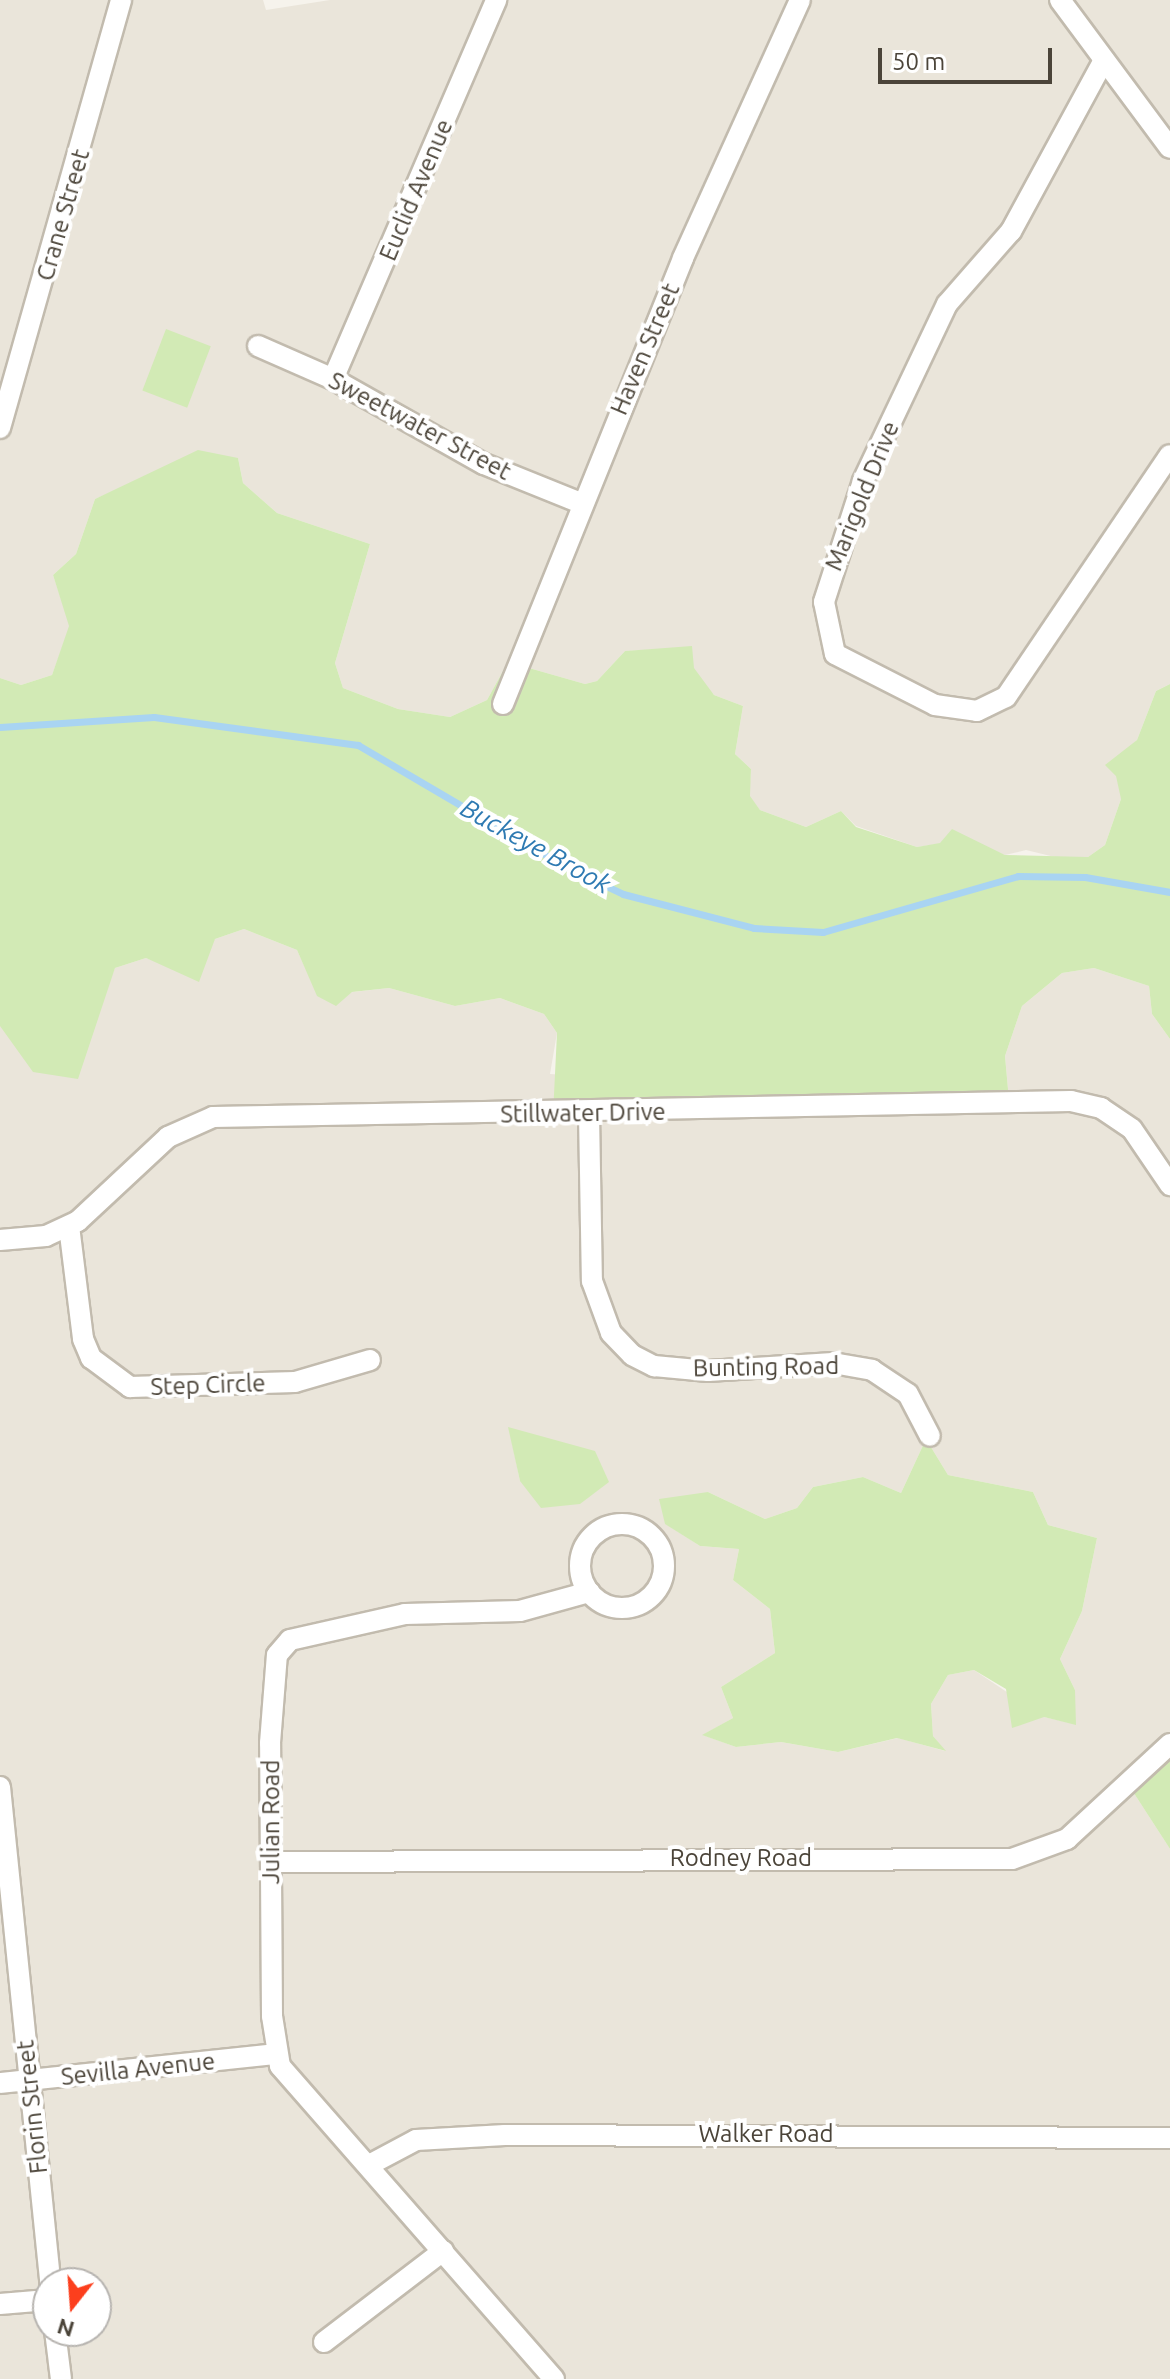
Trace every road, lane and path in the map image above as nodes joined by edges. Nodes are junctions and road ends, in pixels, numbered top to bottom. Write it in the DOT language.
graph roads {
  1 [pos="121,0"];
  2 [pos="496,0"];
  3 [pos="800,0"];
  4 [pos="1060,0"];
  5 [pos="1104,60"];
  6 [pos="1170,148"];
  7 [pos="258,346"];
  8 [pos="333,379"];
  9 [pos="0,428"];
  10 [pos="1170,455"];
  11 [pos="583,504"];
  12 [pos="503,704"];
  13 [pos="589,1114"];
  14 [pos="1170,1185"];
  15 [pos="69,1226"];
  16 [pos="0,1240"];
  17 [pos="370,1360"];
  18 [pos="930,1436"];
  19 [pos="589,1592"];
  20 [pos="1170,1744"];
  21 [pos="1,1801"];
  22 [pos="271,1862"];
  23 [pos="276,2054"];
  24 [pos="29,2081"];
  25 [pos="0,2083"];
  26 [pos="1170,2138"];
  27 [pos="369,2165"];
  28 [pos="443,2251"];
  29 [pos="48,2267"];
  30 [pos="32,2301"];
  31 [pos="0,2304"];
  32 [pos="324,2342"];
  33 [pos="57,2347"];
  34 [pos="61,2379"];
  35 [pos="554,2379"];
  1 -- 9 [label="street, Crane Street"];
  2 -- 8 [label="street, Euclid Avenue"];
  3 -- 11 [label="street, Haven Street"];
  4 -- 5 [label="street"];
  5 -- 6 [label="street"];
  5 -- 10 [label="street, Marigold Drive"];
  7 -- 8 [label="street, Sweetwater Street"];
  8 -- 11 [label="street, Sweetwater Street"];
  11 -- 12 [label="street, Haven Street"];
  13 -- 14 [label="street, Stillwater Drive"];
  13 -- 15 [label="street, Stillwater Drive"];
  13 -- 18 [label="street, Bunting Road"];
  15 -- 16 [label="street, Stillwater Drive"];
  15 -- 17 [label="street, Step Circle"];
  19 -- 19 [label="street"];
  19 -- 22 [label="street, Julian Road"];
  20 -- 22 [label="street, Rodney Road"];
  21 -- 24 [label="street, Florin Street"];
  22 -- 23 [label="street, Julian Road"];
  23 -- 24 [label="street, Sevilla Avenue"];
  23 -- 27 [label="street, Julian Road"];
  24 -- 25 [label="street, Sevilla Avenue"];
  24 -- 29 [label="street, Florin Street"];
  26 -- 27 [label="street, Walker Road"];
  27 -- 28 [label="street, Julian Road"];
  28 -- 32 [label="street"];
  28 -- 35 [label="street, Julian Road"];
  30 -- 31 [label="street"];
  33 -- 34 [label="street"];
}
